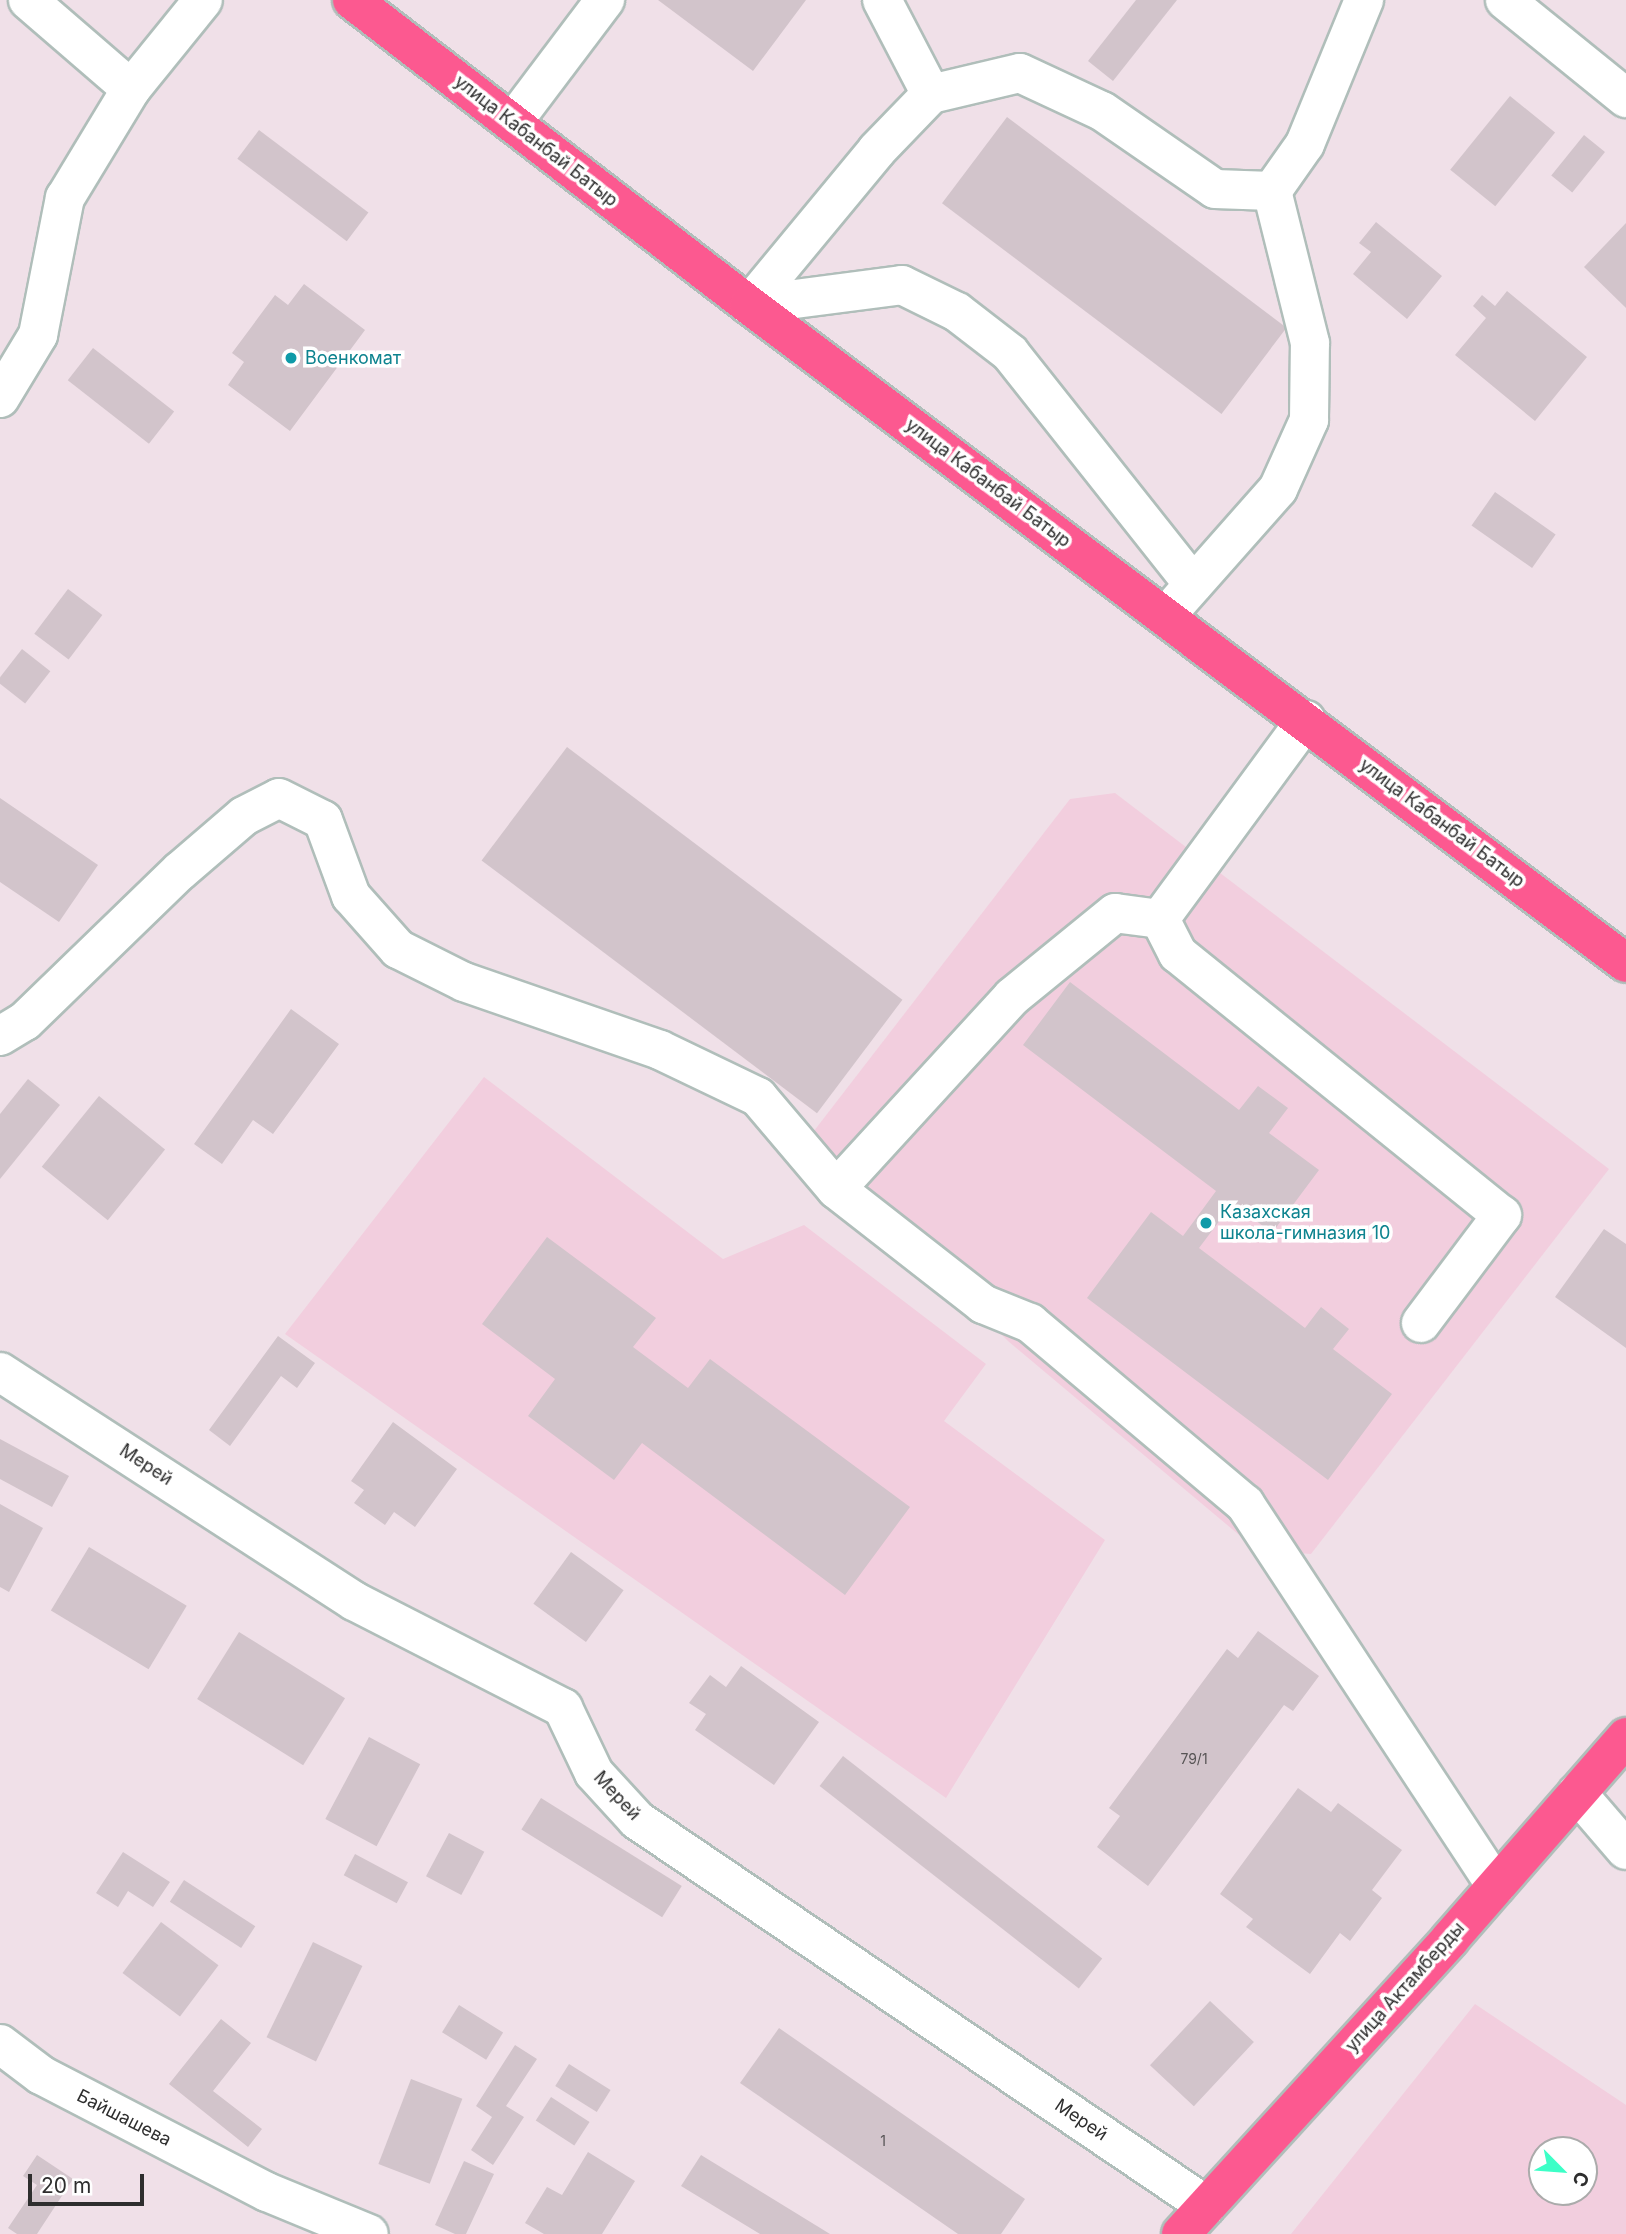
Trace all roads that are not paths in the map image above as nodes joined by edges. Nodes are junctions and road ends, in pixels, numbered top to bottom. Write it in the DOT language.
graph roads {
  1 [pos="28,0"];
  2 [pos="203,0"];
  3 [pos="352,0"];
  4 [pos="605,0"];
  5 [pos="882,0"];
  6 [pos="1364,0"];
  7 [pos="1505,0"];
  8 [pos="131,89"];
  9 [pos="931,94"];
  10 [pos="1626,98"];
  11 [pos="513,122"];
  12 [pos="1272,191"];
  13 [pos="749,305"];
  14 [pos="0,398"];
  15 [pos="1193,584"];
  16 [pos="1166,616"];
  17 [pos="1306,720"];
  18 [pos="1160,919"];
  19 [pos="1626,963"];
  20 [pos="0,1036"];
  21 [pos="836,1189"];
  22 [pos="1421,1323"];
  23 [pos="0,1372"];
  24 [pos="1626,1737"];
  25 [pos="1577,1793"];
  26 [pos="1626,1850"];
  27 [pos="1496,1886"];
  28 [pos="0,2044"];
  29 [pos="1207,2206"];
  30 [pos="369,2234"];
  31 [pos="1181,2234"];
  1 -- 8 [label="street"];
  2 -- 8 [label="street"];
  3 -- 11 [label="main road, улица Кабанбай Батыр"];
  4 -- 11 [label="street"];
  5 -- 9 [label="street"];
  6 -- 12 [label="street"];
  7 -- 10 [label="street"];
  8 -- 14 [label="street"];
  9 -- 12 [label="street"];
  9 -- 13 [label="street"];
  11 -- 13 [label="main road, улица Кабанбай Батыр"];
  12 -- 15 [label="street"];
  13 -- 15 [label="street"];
  13 -- 16 [label="main road, улица Кабанбай Батыр"];
  15 -- 16 [label="street"];
  16 -- 17 [label="main road, улица Кабанбай Батыр"];
  17 -- 18 [label="street"];
  17 -- 19 [label="main road, улица Кабанбай Батыр"];
  18 -- 21 [label="street"];
  18 -- 22 [label="street"];
  20 -- 21 [label="street"];
  21 -- 27 [label="street"];
  23 -- 29 [label="street, Мерей"];
  24 -- 25 [label="main road, улица Актамберды"];
  25 -- 26 [label="street"];
  25 -- 27 [label="main road, улица Актамберды"];
  27 -- 29 [label="main road, улица Актамберды"];
  28 -- 30 [label="street, Байшашева"];
  29 -- 31 [label="main road, улица Актамберды"];
}
